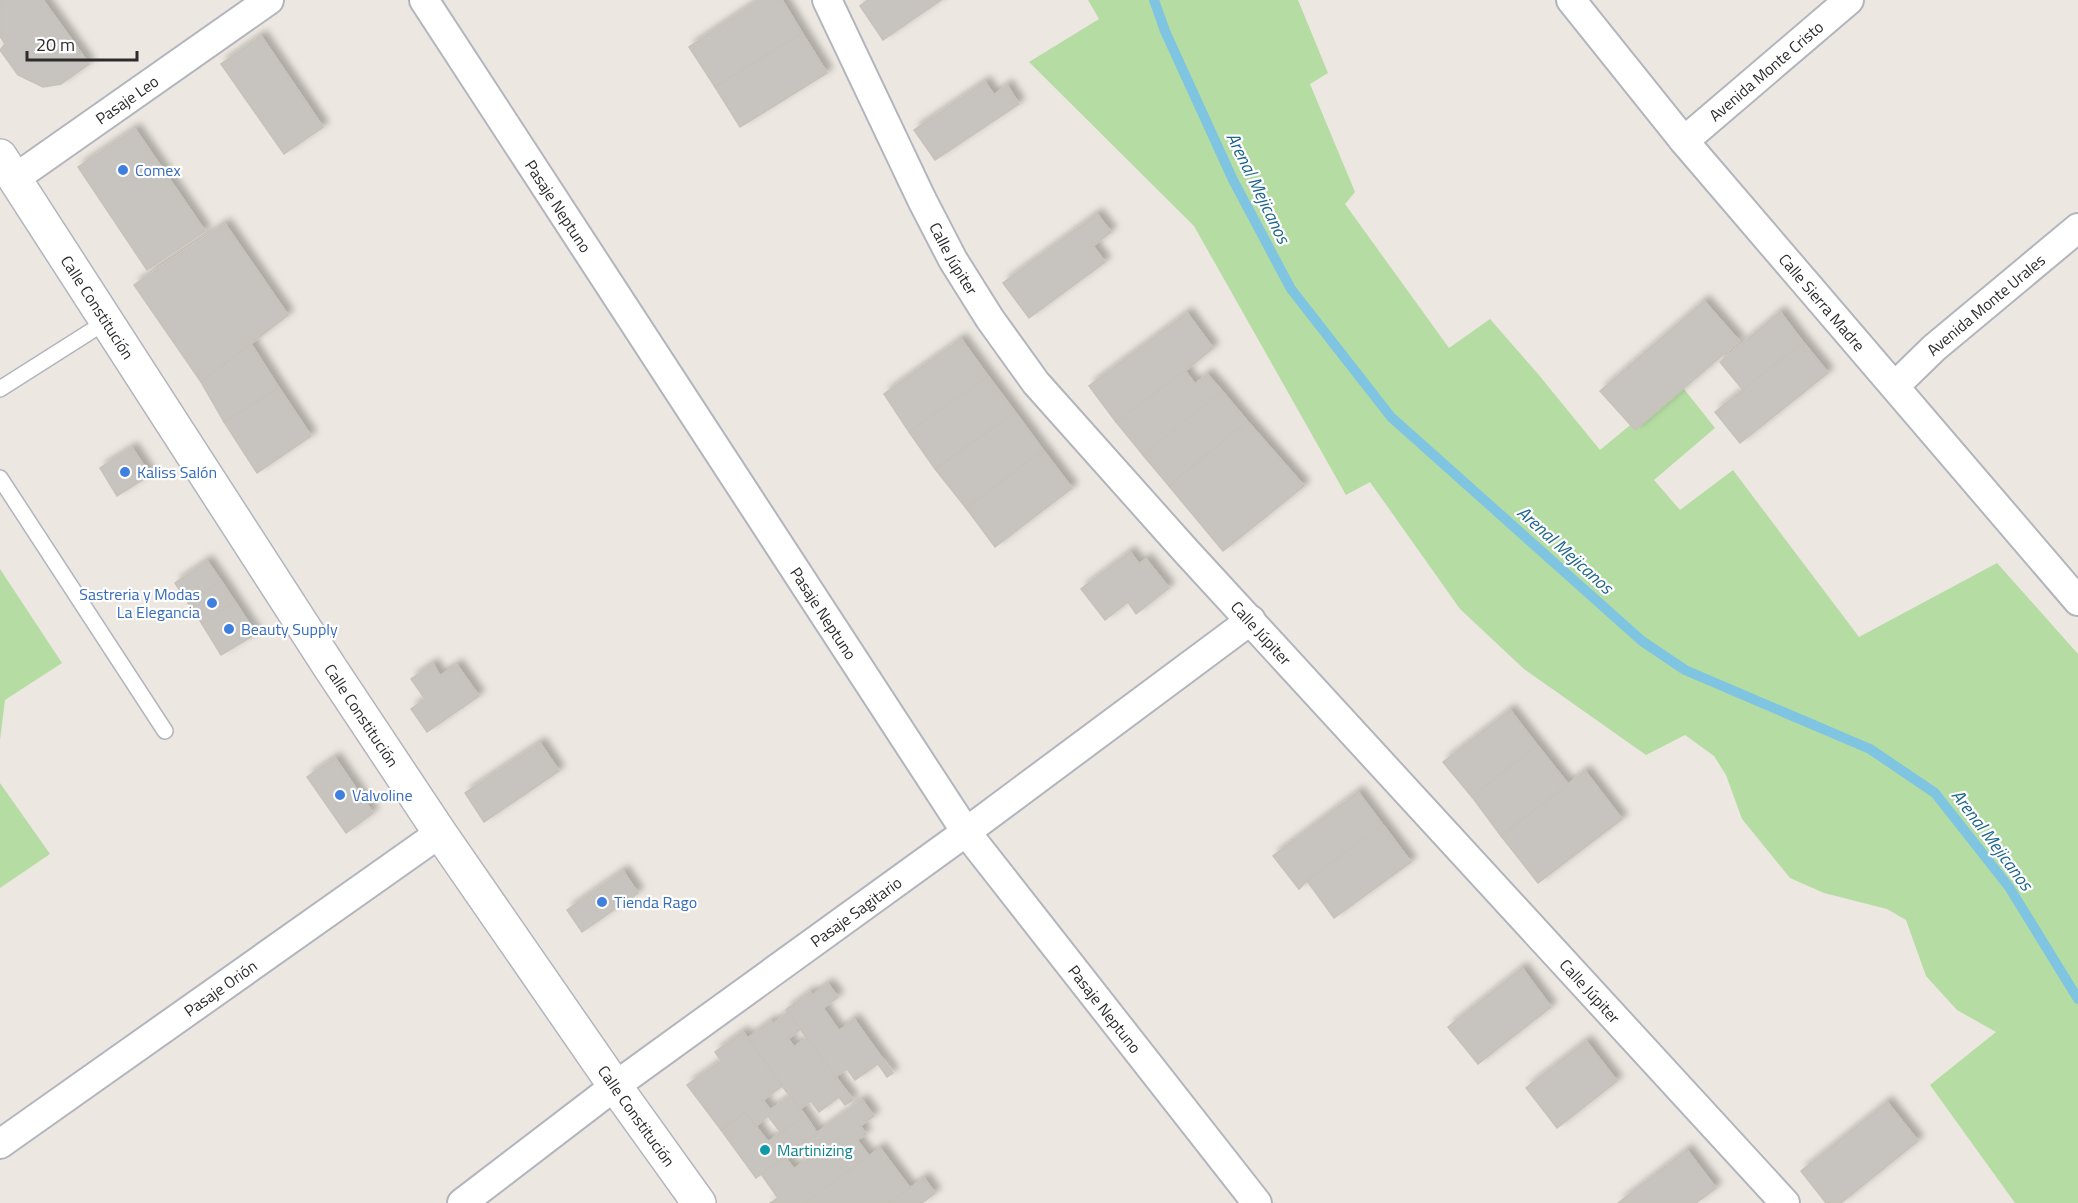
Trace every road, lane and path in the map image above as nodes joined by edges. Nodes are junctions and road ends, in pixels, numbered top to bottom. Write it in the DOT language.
graph roads {
  1 [pos="269,0"];
  2 [pos="424,0"];
  3 [pos="827,0"];
  4 [pos="1571,0"];
  5 [pos="1849,0"];
  6 [pos="1684,141"];
  7 [pos="7,167"];
  8 [pos="2078,228"];
  9 [pos="107,321"];
  10 [pos="1895,386"];
  11 [pos="0,389"];
  12 [pos="0,478"];
  13 [pos="2078,601"];
  14 [pos="1251,620"];
  15 [pos="165,731"];
  16 [pos="966,832"];
  17 [pos="440,833"];
  18 [pos="615,1086"];
  19 [pos="0,1144"];
  20 [pos="462,1203"];
  21 [pos="699,1203"];
  22 [pos="1257,1203"];
  23 [pos="1785,1203"];
  1 -- 7 [label="street, Pasaje Leo"];
  2 -- 16 [label="street, Pasaje Neptuno"];
  3 -- 14 [label="street, Calle Júpiter"];
  4 -- 6 [label="street, Calle Sierra Madre"];
  5 -- 6 [label="street, Avenida Monte Cristo"];
  6 -- 10 [label="street, Calle Sierra Madre"];
  7 -- 9 [label="main road, Calle Constitución"];
  8 -- 10 [label="street, Avenida Monte Urales"];
  9 -- 11 [label="lane"];
  9 -- 17 [label="main road, Calle Constitución"];
  10 -- 13 [label="street, Calle Sierra Madre"];
  12 -- 15 [label="lane"];
  14 -- 16 [label="street, Pasaje Sagitario"];
  14 -- 23 [label="street, Calle Júpiter"];
  16 -- 18 [label="street, Pasaje Sagitario"];
  16 -- 22 [label="street, Pasaje Neptuno"];
  17 -- 18 [label="main road, Calle Constitución"];
  17 -- 19 [label="street, Pasaje Orión"];
  18 -- 20 [label="street, Pasaje Sagitario"];
  18 -- 21 [label="main road, Calle Constitución"];
}
